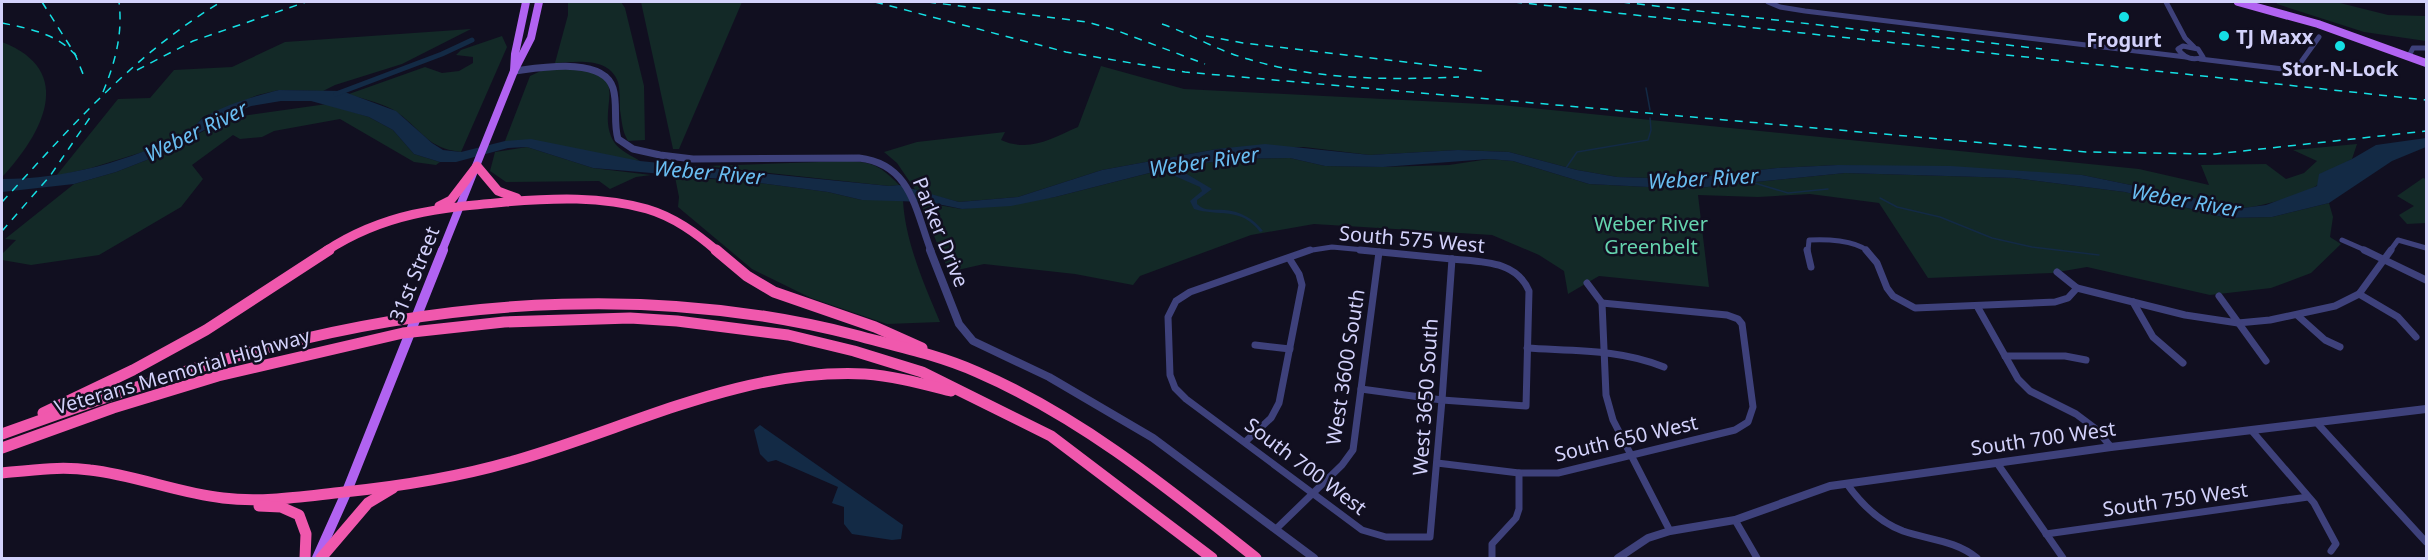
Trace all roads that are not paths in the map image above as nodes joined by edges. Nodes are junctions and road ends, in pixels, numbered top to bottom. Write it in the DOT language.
graph roads {
  1 [pos="526,2"];
  2 [pos="539,2"];
  3 [pos="1768,2"];
  4 [pos="2166,2"];
  5 [pos="2238,2"];
  6 [pos="2254,2"];
  7 [pos="2290,16"];
  8 [pos="2319,37"];
  9 [pos="2185,38"];
  10 [pos="2180,48"];
  11 [pos="2427,48"];
  12 [pos="2199,53"];
  13 [pos="2159,54"];
  14 [pos="2409,56"];
  15 [pos="2186,57"];
  16 [pos="2427,63"];
  17 [pos="514,71"];
  18 [pos="477,166"];
  19 [pos="533,200"];
  20 [pos="461,207"];
  21 [pos="434,209"];
  22 [pos="2342,240"];
  23 [pos="2427,248"];
  24 [pos="1379,252"];
  25 [pos="1289,258"];
  26 [pos="1452,259"];
  27 [pos="2384,259"];
  28 [pos="1811,267"];
  29 [pos="2056,272"];
  30 [pos="2427,280"];
  31 [pos="1587,284"];
  32 [pos="2077,288"];
  33 [pos="2359,294"];
  34 [pos="2219,296"];
  35 [pos="2133,302"];
  36 [pos="1602,303"];
  37 [pos="1977,306"];
  38 [pos="2297,315"];
  39 [pos="2238,323"];
  40 [pos="2416,337"];
  41 [pos="1255,345"];
  42 [pos="2340,347"];
  43 [pos="1527,348"];
  44 [pos="1290,349"];
  45 [pos="1605,354"];
  46 [pos="2006,356"];
  47 [pos="2086,360"];
  48 [pos="2266,361"];
  49 [pos="2183,363"];
  50 [pos="1664,367"];
  51 [pos="975,371"];
  52 [pos="1175,388"];
  53 [pos="1361,389"];
  54 [pos="966,394"];
  55 [pos="1442,399"];
  56 [pos="2427,409"];
  57 [pos="2317,423"];
  58 [pos="2252,431"];
  59 [pos="2,433"];
  60 [pos="1245,442"];
  61 [pos="2111,447"];
  62 [pos="2,448"];
  63 [pos="1631,456"];
  64 [pos="1437,463"];
  65 [pos="1997,463"];
  66 [pos="2,473"];
  67 [pos="1519,473"];
  68 [pos="1847,484"];
  69 [pos="398,485"];
  70 [pos="347,491"];
  71 [pos="1312,493"];
  72 [pos="200,496"];
  73 [pos="2308,496"];
  74 [pos="1735,520"];
  75 [pos="1276,529"];
  76 [pos="1670,531"];
  77 [pos="2046,534"];
  78 [pos="1430,537"];
  79 [pos="2427,542"];
  80 [pos="2331,551"];
  81 [pos="305,558"];
  82 [pos="319,558"];
  83 [pos="1212,558"];
  84 [pos="1256,558"];
  85 [pos="1314,558"];
  86 [pos="1492,558"];
  87 [pos="1618,558"];
  88 [pos="1757,558"];
  89 [pos="1977,558"];
  90 [pos="2063,558"];
  1 -- 17 [label="main road"];
  2 -- 17 [label="main road, 31st Street"];
  3 -- 13 [label="street"];
  4 -- 9 [label="street"];
  5 -- 7 [label="main road"];
  6 -- 7 [label="main road"];
  7 -- 14 [label="main road"];
  8 -- 12 [label="street"];
  9 -- 10 [label="street"];
  9 -- 12 [label="street"];
  10 -- 12 [label="street"];
  10 -- 13 [label="street"];
  10 -- 15 [label="street"];
  11 -- 14 [label="street"];
  12 -- 15 [label="street"];
  13 -- 15 [label="street"];
  14 -- 16 [label="main road"];
  17 -- 18 [label="main road, 31st Street"];
  17 -- 75 [label="street, Parker Drive"];
  18 -- 19 [label="highway"];
  18 -- 20 [label="main road, 31st Street"];
  18 -- 21 [label="highway"];
  19 -- 20 [label="highway"];
  19 -- 51 [label="highway"];
  20 -- 21 [label="highway"];
  20 -- 70 [label="main road, 31st Street"];
  21 -- 59 [label="highway"];
  22 -- 27 [label="street"];
  23 -- 27 [label="street"];
  24 -- 25 [label="street, South 575 West"];
  24 -- 26 [label="street, South 575 West"];
  24 -- 53 [label="street, West 3600 South"];
  25 -- 44 [label="street"];
  25 -- 52 [label="street, South 575 West"];
  26 -- 43 [label="street, South 575 West"];
  26 -- 55 [label="street, West 3650 South"];
  27 -- 30 [label="street"];
  27 -- 33 [label="street"];
  28 -- 37 [label="street"];
  29 -- 32 [label="street"];
  31 -- 36 [label="street"];
  32 -- 35 [label="street"];
  32 -- 37 [label="street"];
  33 -- 38 [label="street"];
  33 -- 40 [label="street"];
  34 -- 39 [label="street"];
  35 -- 39 [label="street"];
  35 -- 49 [label="street"];
  36 -- 45 [label="street"];
  36 -- 63 [label="street, South 650 West"];
  37 -- 46 [label="street"];
  38 -- 39 [label="street"];
  38 -- 42 [label="street"];
  39 -- 48 [label="street"];
  41 -- 44 [label="street"];
  43 -- 45 [label="street"];
  43 -- 55 [label="street"];
  44 -- 60 [label="street"];
  45 -- 50 [label="street"];
  45 -- 63 [label="street"];
  46 -- 47 [label="street"];
  46 -- 61 [label="street"];
  51 -- 59 [label="highway, Veterans Memorial Highway"];
  51 -- 84 [label="highway, Veterans Memorial Highway"];
  52 -- 60 [label="street, South 700 West"];
  53 -- 55 [label="street"];
  53 -- 71 [label="street, West 3600 South"];
  54 -- 62 [label="highway, Veterans Memorial Highway"];
  54 -- 69 [label="highway"];
  54 -- 83 [label="highway, Veterans Memorial Highway"];
  55 -- 64 [label="street, West 3650 South"];
  56 -- 57 [label="street, South 700 West"];
  57 -- 58 [label="street, South 700 West"];
  57 -- 79 [label="street"];
  58 -- 61 [label="street, South 700 West"];
  58 -- 73 [label="street"];
  60 -- 71 [label="street, South 700 West"];
  61 -- 65 [label="street, South 700 West"];
  63 -- 67 [label="street, South 650 West"];
  63 -- 76 [label="street"];
  64 -- 67 [label="street, South 650 West"];
  64 -- 78 [label="street, West 3650 South"];
  65 -- 68 [label="street, South 700 West"];
  65 -- 77 [label="street"];
  66 -- 72 [label="highway"];
  67 -- 86 [label="street"];
  68 -- 74 [label="street, South 700 West"];
  68 -- 89 [label="street"];
  69 -- 70 [label="highway"];
  69 -- 82 [label="highway"];
  70 -- 72 [label="highway"];
  70 -- 82 [label="main road, 31st Street"];
  71 -- 75 [label="street, West 3600 South"];
  71 -- 78 [label="street, South 700 West"];
  72 -- 81 [label="highway"];
  73 -- 77 [label="street, South 750 West"];
  73 -- 80 [label="street"];
  74 -- 76 [label="street, South 700 West"];
  74 -- 88 [label="street"];
  75 -- 85 [label="street, Parker Drive"];
  76 -- 87 [label="street, South 700 West"];
  77 -- 90 [label="street"];
}
